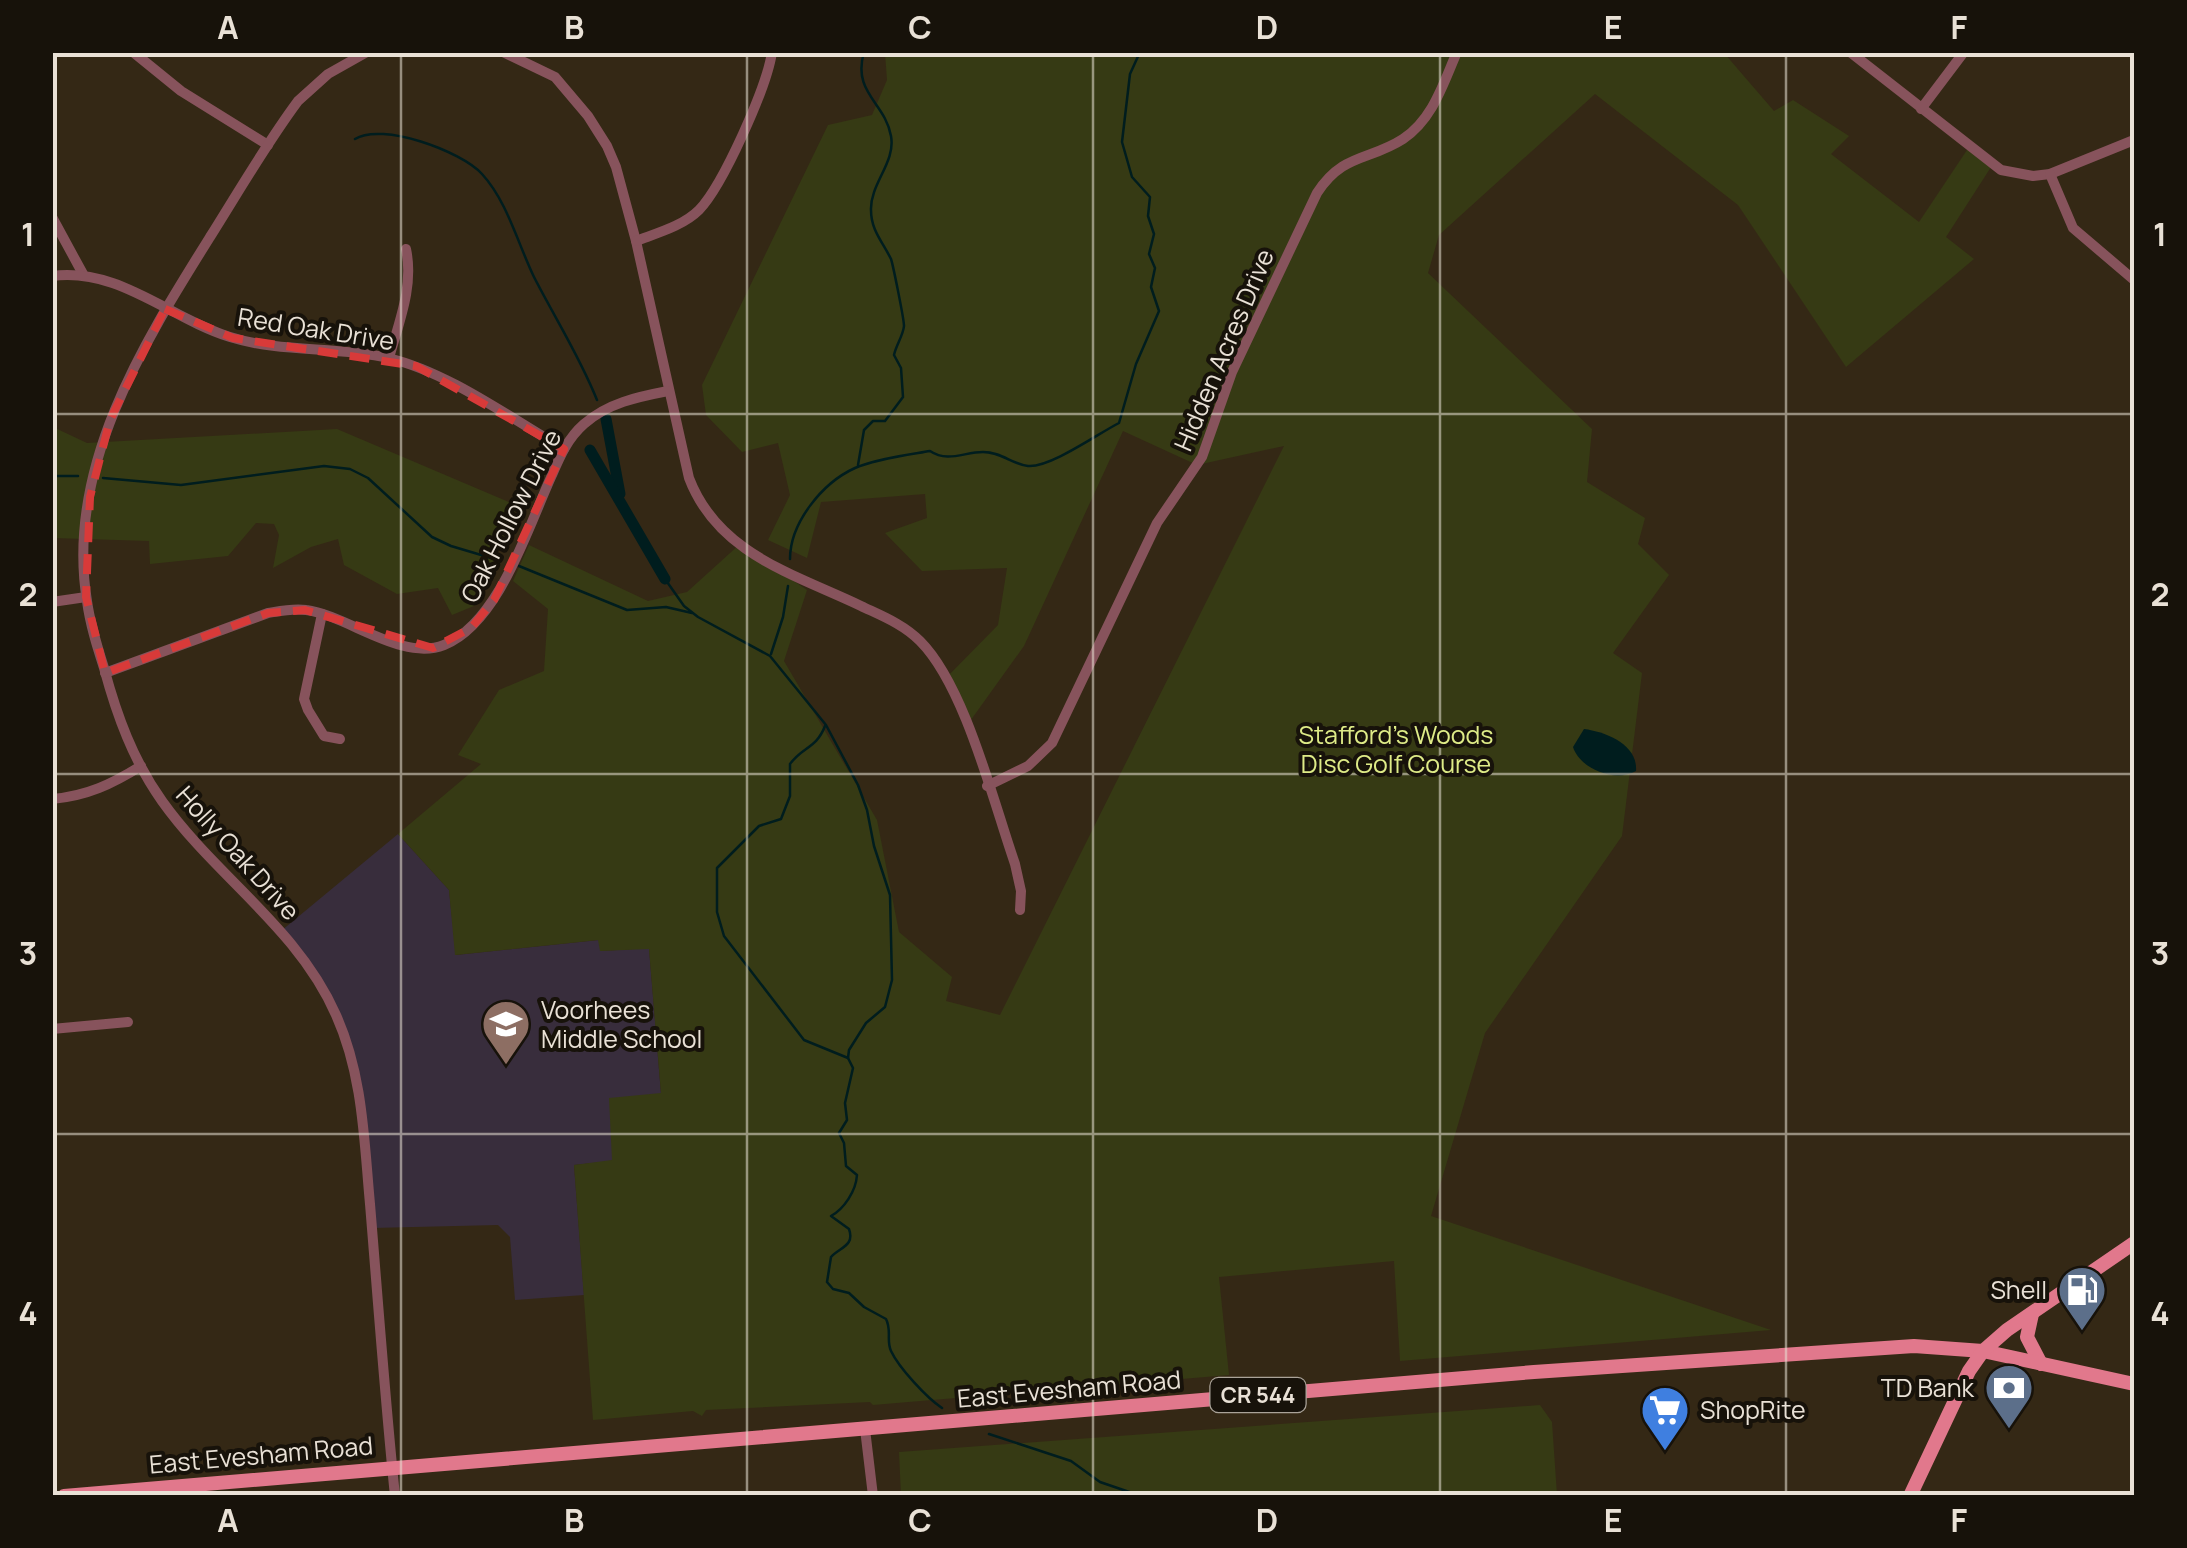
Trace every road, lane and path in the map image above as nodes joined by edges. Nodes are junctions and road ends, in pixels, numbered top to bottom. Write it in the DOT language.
graph roads {
  1 [pos="133,52"];
  2 [pos="366,52"];
  3 [pos="503,52"];
  4 [pos="772,52"];
  5 [pos="1457,52"];
  6 [pos="1850,52"];
  7 [pos="1964,52"];
  8 [pos="1921,109"];
  9 [pos="2134,140"];
  10 [pos="268,145"];
  11 [pos="2050,174"];
  12 [pos="52,217"];
  13 [pos="636,242"];
  14 [pos="406,249"];
  15 [pos="82,274"];
  16 [pos="52,276"];
  17 [pos="2134,280"];
  18 [pos="165,308"];
  19 [pos="389,358"];
  20 [pos="668,391"];
  21 [pos="564,449"];
  22 [pos="86,597"];
  23 [pos="52,602"];
  24 [pos="322,614"];
  25 [pos="105,673"];
  26 [pos="340,739"];
  27 [pos="141,766"];
  28 [pos="987,786"];
  29 [pos="52,799"];
  30 [pos="1020,910"];
  31 [pos="128,1022"];
  32 [pos="52,1029"];
  33 [pos="2134,1243"];
  34 [pos="2032,1314"];
  35 [pos="1982,1352"];
  36 [pos="2041,1364"];
  37 [pos="2134,1384"];
  38 [pos="865,1429"];
  39 [pos="392,1467"];
  40 [pos="64,1496"];
  41 [pos="394,1496"];
  42 [pos="873,1496"];
  43 [pos="1910,1496"];
  1 -- 10 [label="street"];
  2 -- 10 [label="street, Holly Oak Drive"];
  3 -- 13 [label="street"];
  4 -- 13 [label="street"];
  5 -- 28 [label="street, Hidden Acres Drive"];
  6 -- 8 [label="street"];
  7 -- 8 [label="street"];
  8 -- 11 [label="street"];
  9 -- 11 [label="street"];
  10 -- 18 [label="street, Holly Oak Drive"];
  11 -- 17 [label="street"];
  12 -- 15 [label="street"];
  13 -- 20 [label="street"];
  14 -- 19 [label="street"];
  15 -- 16 [label="street"];
  15 -- 18 [label="street, Red Oak Drive"];
  18 -- 19 [label="street, Red Oak Drive"];
  18 -- 22 [label="street, Holly Oak Drive"];
  19 -- 21 [label="street, Red Oak Drive"];
  20 -- 21 [label="street, Oak Hollow Drive"];
  20 -- 28 [label="street"];
  21 -- 24 [label="street, Oak Hollow Drive"];
  22 -- 23 [label="street"];
  22 -- 25 [label="street, Holly Oak Drive"];
  24 -- 25 [label="street, Oak Hollow Drive"];
  24 -- 26 [label="street"];
  25 -- 27 [label="street, Holly Oak Drive"];
  27 -- 29 [label="street"];
  27 -- 39 [label="street, Holly Oak Drive"];
  28 -- 30 [label="street"];
  31 -- 32 [label="street"];
  33 -- 34 [label="main road"];
  34 -- 35 [label="main road"];
  34 -- 36 [label="main road"];
  35 -- 36 [label="main road, East Evesham Road / CR 544"];
  35 -- 38 [label="main road, East Evesham Road / CR 544"];
  35 -- 43 [label="main road"];
  36 -- 37 [label="main road, East Evesham Road / CR 544"];
  38 -- 39 [label="main road, East Evesham Road / CR 544"];
  38 -- 42 [label="street"];
  39 -- 40 [label="main road, East Evesham Road / CR 544"];
  39 -- 41 [label="street, Holly Oak Drive"];
}
